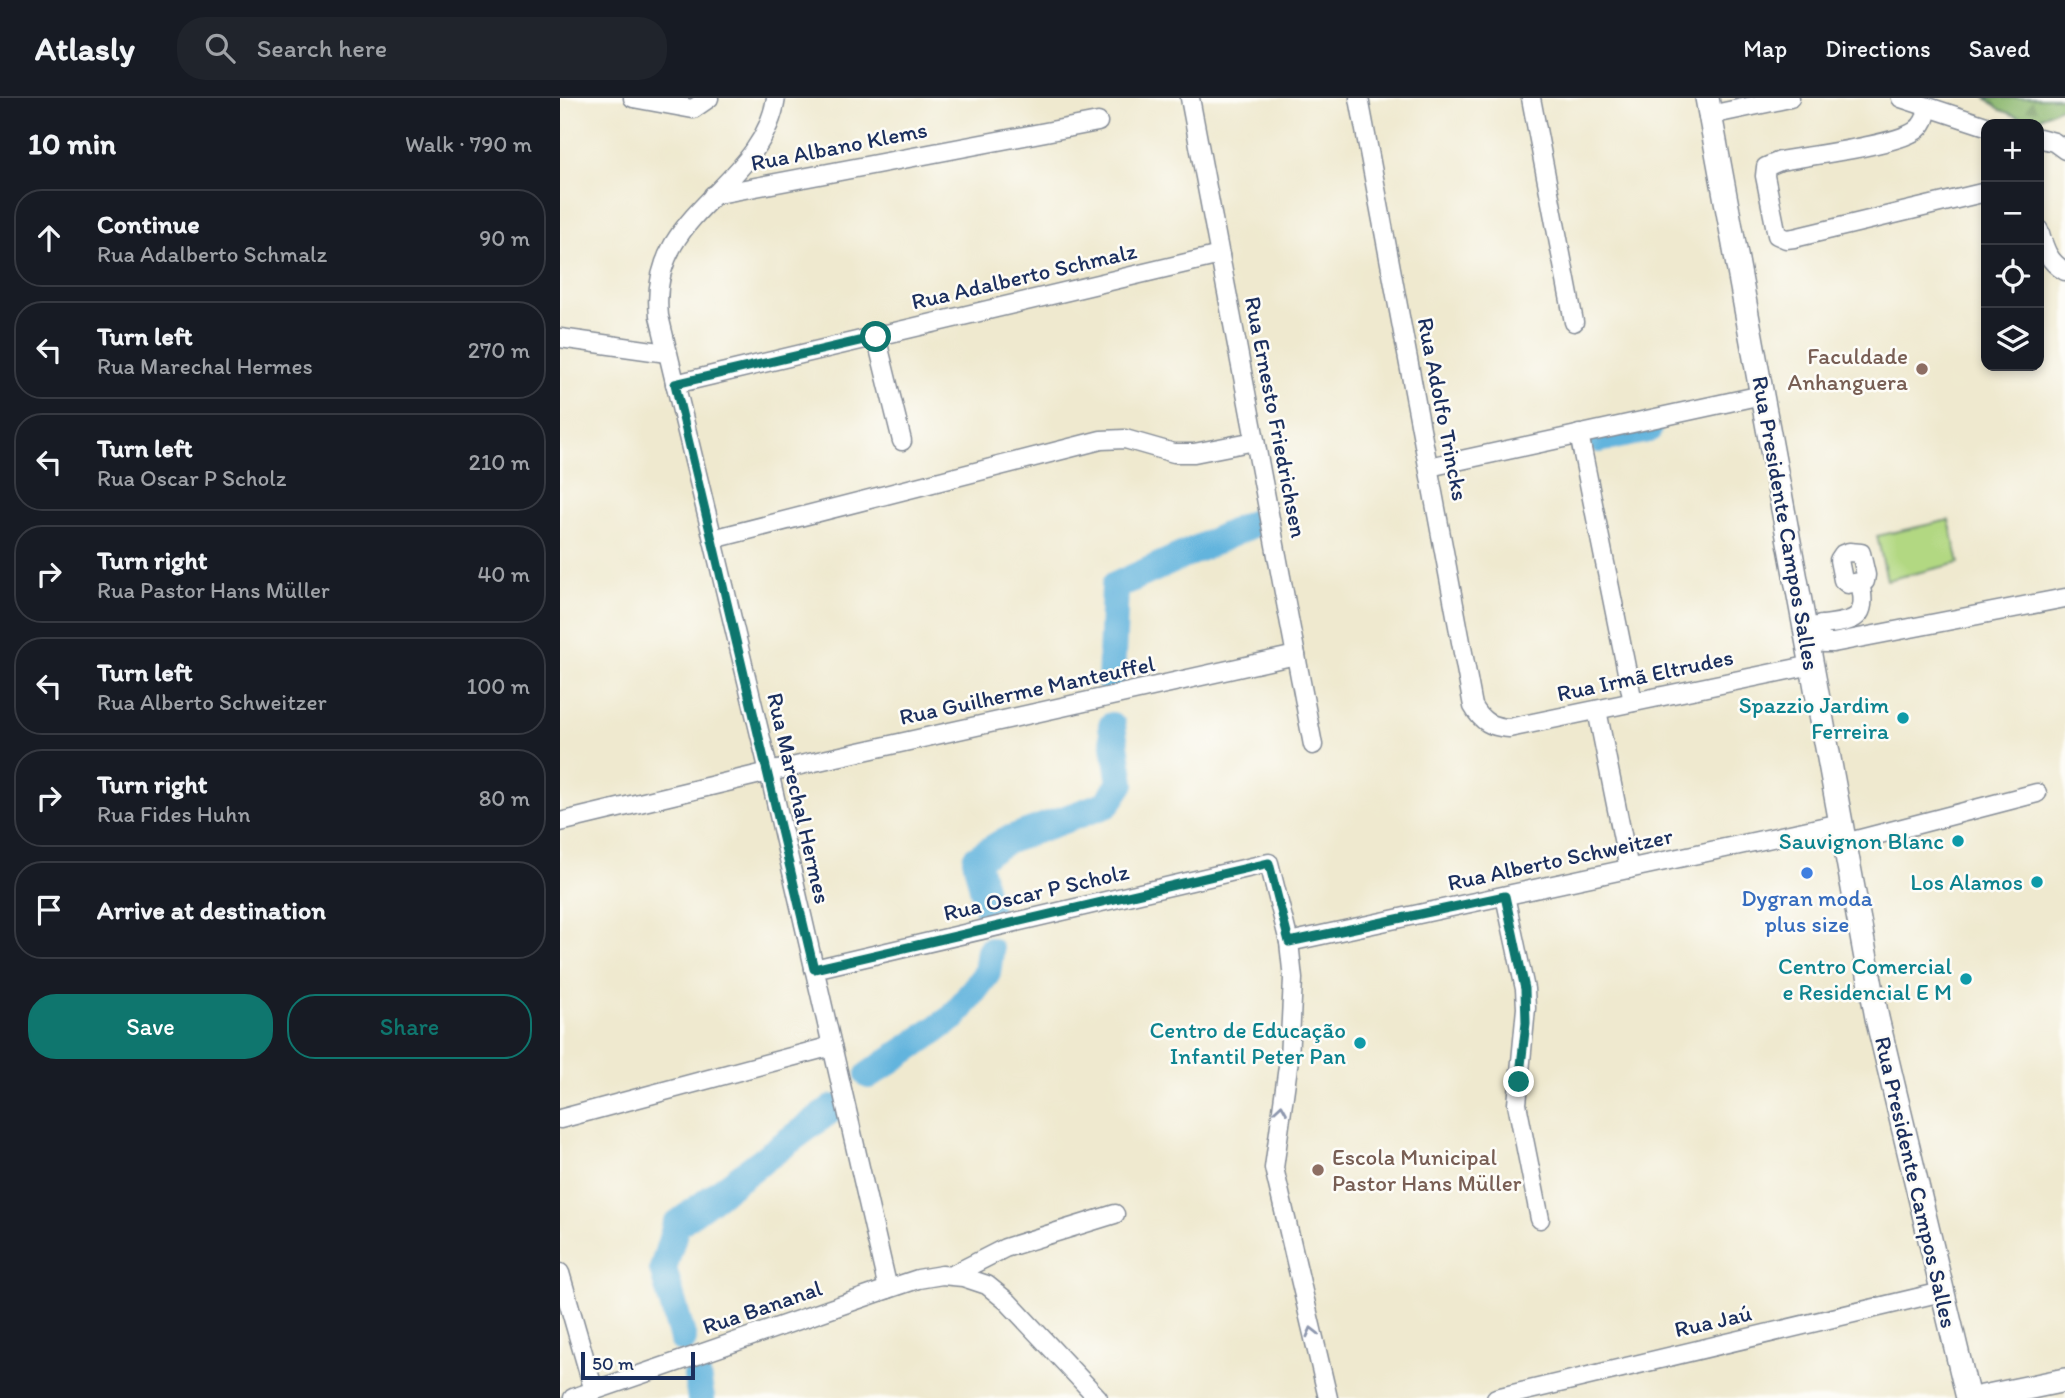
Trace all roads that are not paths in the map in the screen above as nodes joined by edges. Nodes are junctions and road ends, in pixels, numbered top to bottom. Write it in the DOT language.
graph roads {
  1 [pos="633,98"];
  2 [pos="709,98"];
  3 [pos="776,98"];
  4 [pos="1190,98"];
  5 [pos="1359,98"];
  6 [pos="1531,98"];
  7 [pos="1790,98"];
  8 [pos="1901,98"];
  9 [pos="1709,107"];
  10 [pos="1928,107"];
  11 [pos="1098,122"];
  12 [pos="1981,124"];
  13 [pos="2044,139"];
  14 [pos="2065,150"];
  15 [pos="1981,193"];
  16 [pos="713,195"];
  17 [pos="2043,245"];
  18 [pos="1220,255"];
  19 [pos="2065,271"];
  20 [pos="1574,322"];
  21 [pos="876,337"];
  22 [pos="560,338"];
  23 [pos="667,353"];
  24 [pos="675,384"];
  25 [pos="1762,394"];
  26 [pos="1580,434"];
  27 [pos="902,441"];
  28 [pos="1255,441"];
  29 [pos="1429,467"];
  30 [pos="713,539"];
  31 [pos="1860,583"];
  32 [pos="2065,598"];
  33 [pos="1813,627"];
  34 [pos="1949,628"];
  35 [pos="1296,656"];
  36 [pos="1811,661"];
  37 [pos="1633,702"];
  38 [pos="1597,710"];
  39 [pos="1488,724"];
  40 [pos="1313,745"];
  41 [pos="769,772"];
  42 [pos="2037,793"];
  43 [pos="560,822"];
  44 [pos="1843,833"];
  45 [pos="1629,869"];
  46 [pos="1505,896"];
  47 [pos="1289,942"];
  48 [pos="814,969"];
  49 [pos="832,1046"];
  50 [pos="560,1119"];
  51 [pos="1115,1214"];
  52 [pos="1540,1219"];
  53 [pos="560,1273"];
  54 [pos="952,1275"];
  55 [pos="888,1289"];
  56 [pos="1942,1292"];
  57 [pos="2065,1380"];
  58 [pos="594,1391"];
  59 [pos="573,1398"];
  60 [pos="1098,1398"];
  61 [pos="1328,1398"];
  62 [pos="1496,1398"];
  63 [pos="1968,1398"];
  64 [pos="1978,1398"];
  1 -- 2 [label="street"];
  3 -- 16 [label="street, Rua Marechal Hermes"];
  4 -- 18 [label="street, Rua Ernesto Friedrichsen"];
  5 -- 29 [label="street, Rua Adolfo Trincks"];
  6 -- 20 [label="street"];
  7 -- 9 [label="street"];
  8 -- 10 [label="street"];
  9 -- 25 [label="main road, Rua Presidente Campos Salles"];
  10 -- 12 [label="street"];
  10 -- 15 [label="street"];
  11 -- 16 [label="street, Rua Albano Klems"];
  13 -- 14 [label="street"];
  16 -- 23 [label="street, Rua Marechal Hermes"];
  17 -- 19 [label="street"];
  18 -- 21 [label="street, Rua Adalberto Schmalz"];
  18 -- 28 [label="street, Rua Ernesto Friedrichsen"];
  21 -- 24 [label="street, Rua Adalberto Schmalz"];
  21 -- 27 [label="street"];
  22 -- 23 [label="street"];
  23 -- 24 [label="street, Rua Marechal Hermes"];
  24 -- 30 [label="street, Rua Marechal Hermes"];
  25 -- 26 [label="street"];
  25 -- 33 [label="main road, Rua Presidente Campos Salles"];
  26 -- 29 [label="street"];
  26 -- 37 [label="street"];
  28 -- 30 [label="street"];
  28 -- 35 [label="street, Rua Ernesto Friedrichsen"];
  29 -- 39 [label="street, Rua Adolfo Trincks"];
  30 -- 41 [label="street, Rua Marechal Hermes"];
  31 -- 33 [label="street"];
  32 -- 33 [label="street"];
  33 -- 36 [label="main road, Rua Presidente Campos Salles"];
  34 -- 36 [label="street, Rua Irmã Eltrudes"];
  35 -- 40 [label="street, Rua Ernesto Friedrichsen"];
  35 -- 41 [label="street, Rua Guilherme Manteuffel"];
  36 -- 37 [label="street, Rua Irmã Eltrudes"];
  36 -- 44 [label="main road, Rua Presidente Campos Salles"];
  37 -- 38 [label="street, Rua Irmã Eltrudes"];
  38 -- 39 [label="street, Rua Irmã Eltrudes"];
  38 -- 45 [label="street"];
  41 -- 43 [label="street, Rua Guilherme Manteuffel"];
  41 -- 48 [label="street, Rua Marechal Hermes"];
  42 -- 44 [label="street, Rua Alberto Schweitzer"];
  44 -- 45 [label="street, Rua Alberto Schweitzer"];
  44 -- 56 [label="main road, Rua Presidente Campos Salles"];
  45 -- 46 [label="street, Rua Alberto Schweitzer"];
  46 -- 47 [label="street, Rua Alberto Schweitzer"];
  46 -- 52 [label="street"];
  47 -- 48 [label="street, Rua Oscar P Scholz"];
  61 -- 47 [label="street, one-way"];
  48 -- 49 [label="street, Rua Marechal Hermes"];
  49 -- 50 [label="street"];
  49 -- 55 [label="street, Rua Marechal Hermes"];
  51 -- 54 [label="street"];
  53 -- 58 [label="street"];
  54 -- 55 [label="street"];
  54 -- 60 [label="street"];
  55 -- 58 [label="street, Rua Bananal"];
  56 -- 62 [label="street, Rua Jaú"];
  56 -- 63 [label="main road, Rua Presidente Campos Salles"];
  57 -- 64 [label="main road"];
  58 -- 59 [label="street, Rua Bananal"];
}
